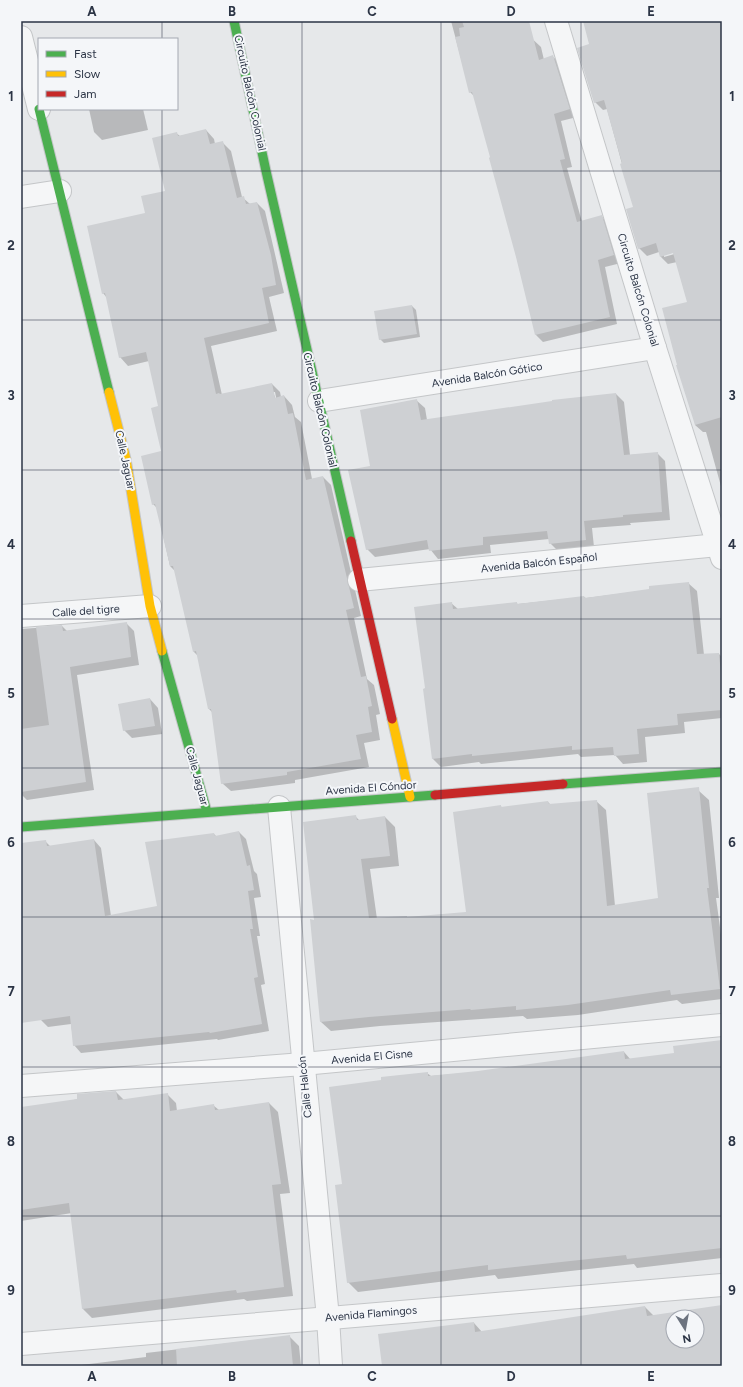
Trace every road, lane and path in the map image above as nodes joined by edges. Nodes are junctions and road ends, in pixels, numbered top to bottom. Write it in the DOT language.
graph roads {
  1 [pos="234,21"];
  2 [pos="556,21"];
  3 [pos="21,37"];
  4 [pos="38,105"];
  5 [pos="39,110"];
  6 [pos="60,191"];
  7 [pos="21,197"];
  8 [pos="655,348"];
  9 [pos="319,401"];
  10 [pos="720,552"];
  11 [pos="359,580"];
  12 [pos="150,606"];
  13 [pos="21,616"];
  14 [pos="722,772"];
  15 [pos="410,797"];
  16 [pos="279,807"];
  17 [pos="207,812"];
  18 [pos="21,827"];
  19 [pos="722,1025"];
  20 [pos="303,1064"];
  21 [pos="21,1086"];
  22 [pos="722,1285"];
  23 [pos="328,1318"];
  24 [pos="21,1344"];
  25 [pos="331,1366"];
  1 -- 9 [label="street, Circuito Balcón Colonial"];
  2 -- 8 [label="street, Circuito Balcón Colonial"];
  3 -- 4 [label="street, Calle Jaguar"];
  5 -- 6 [label="street, Calle Jaguar"];
  6 -- 7 [label="street"];
  6 -- 12 [label="street, Calle Jaguar"];
  8 -- 9 [label="street, Avenida Balcón Gótico"];
  8 -- 10 [label="street, Circuito Balcón Colonial"];
  9 -- 11 [label="street, Circuito Balcón Colonial"];
  10 -- 11 [label="street, Avenida Balcón Español"];
  11 -- 15 [label="street, Circuito Balcón Colonial"];
  12 -- 13 [label="street, Calle del tigre"];
  12 -- 17 [label="street, Calle Jaguar"];
  14 -- 15 [label="street, Avenida El Cóndor"];
  15 -- 16 [label="street, Avenida El Cóndor"];
  16 -- 17 [label="street, Avenida El Cóndor"];
  16 -- 20 [label="street, Calle Halcón"];
  17 -- 18 [label="street, Avenida El Cóndor"];
  19 -- 20 [label="street, Avenida El Cisne"];
  20 -- 21 [label="street, Avenida El Cisne"];
  20 -- 23 [label="street, Calle Halcón"];
  22 -- 23 [label="street, Avenida Flamingos"];
  23 -- 24 [label="street, Avenida Flamingos"];
  23 -- 25 [label="street, Calle Halcón"];
}
